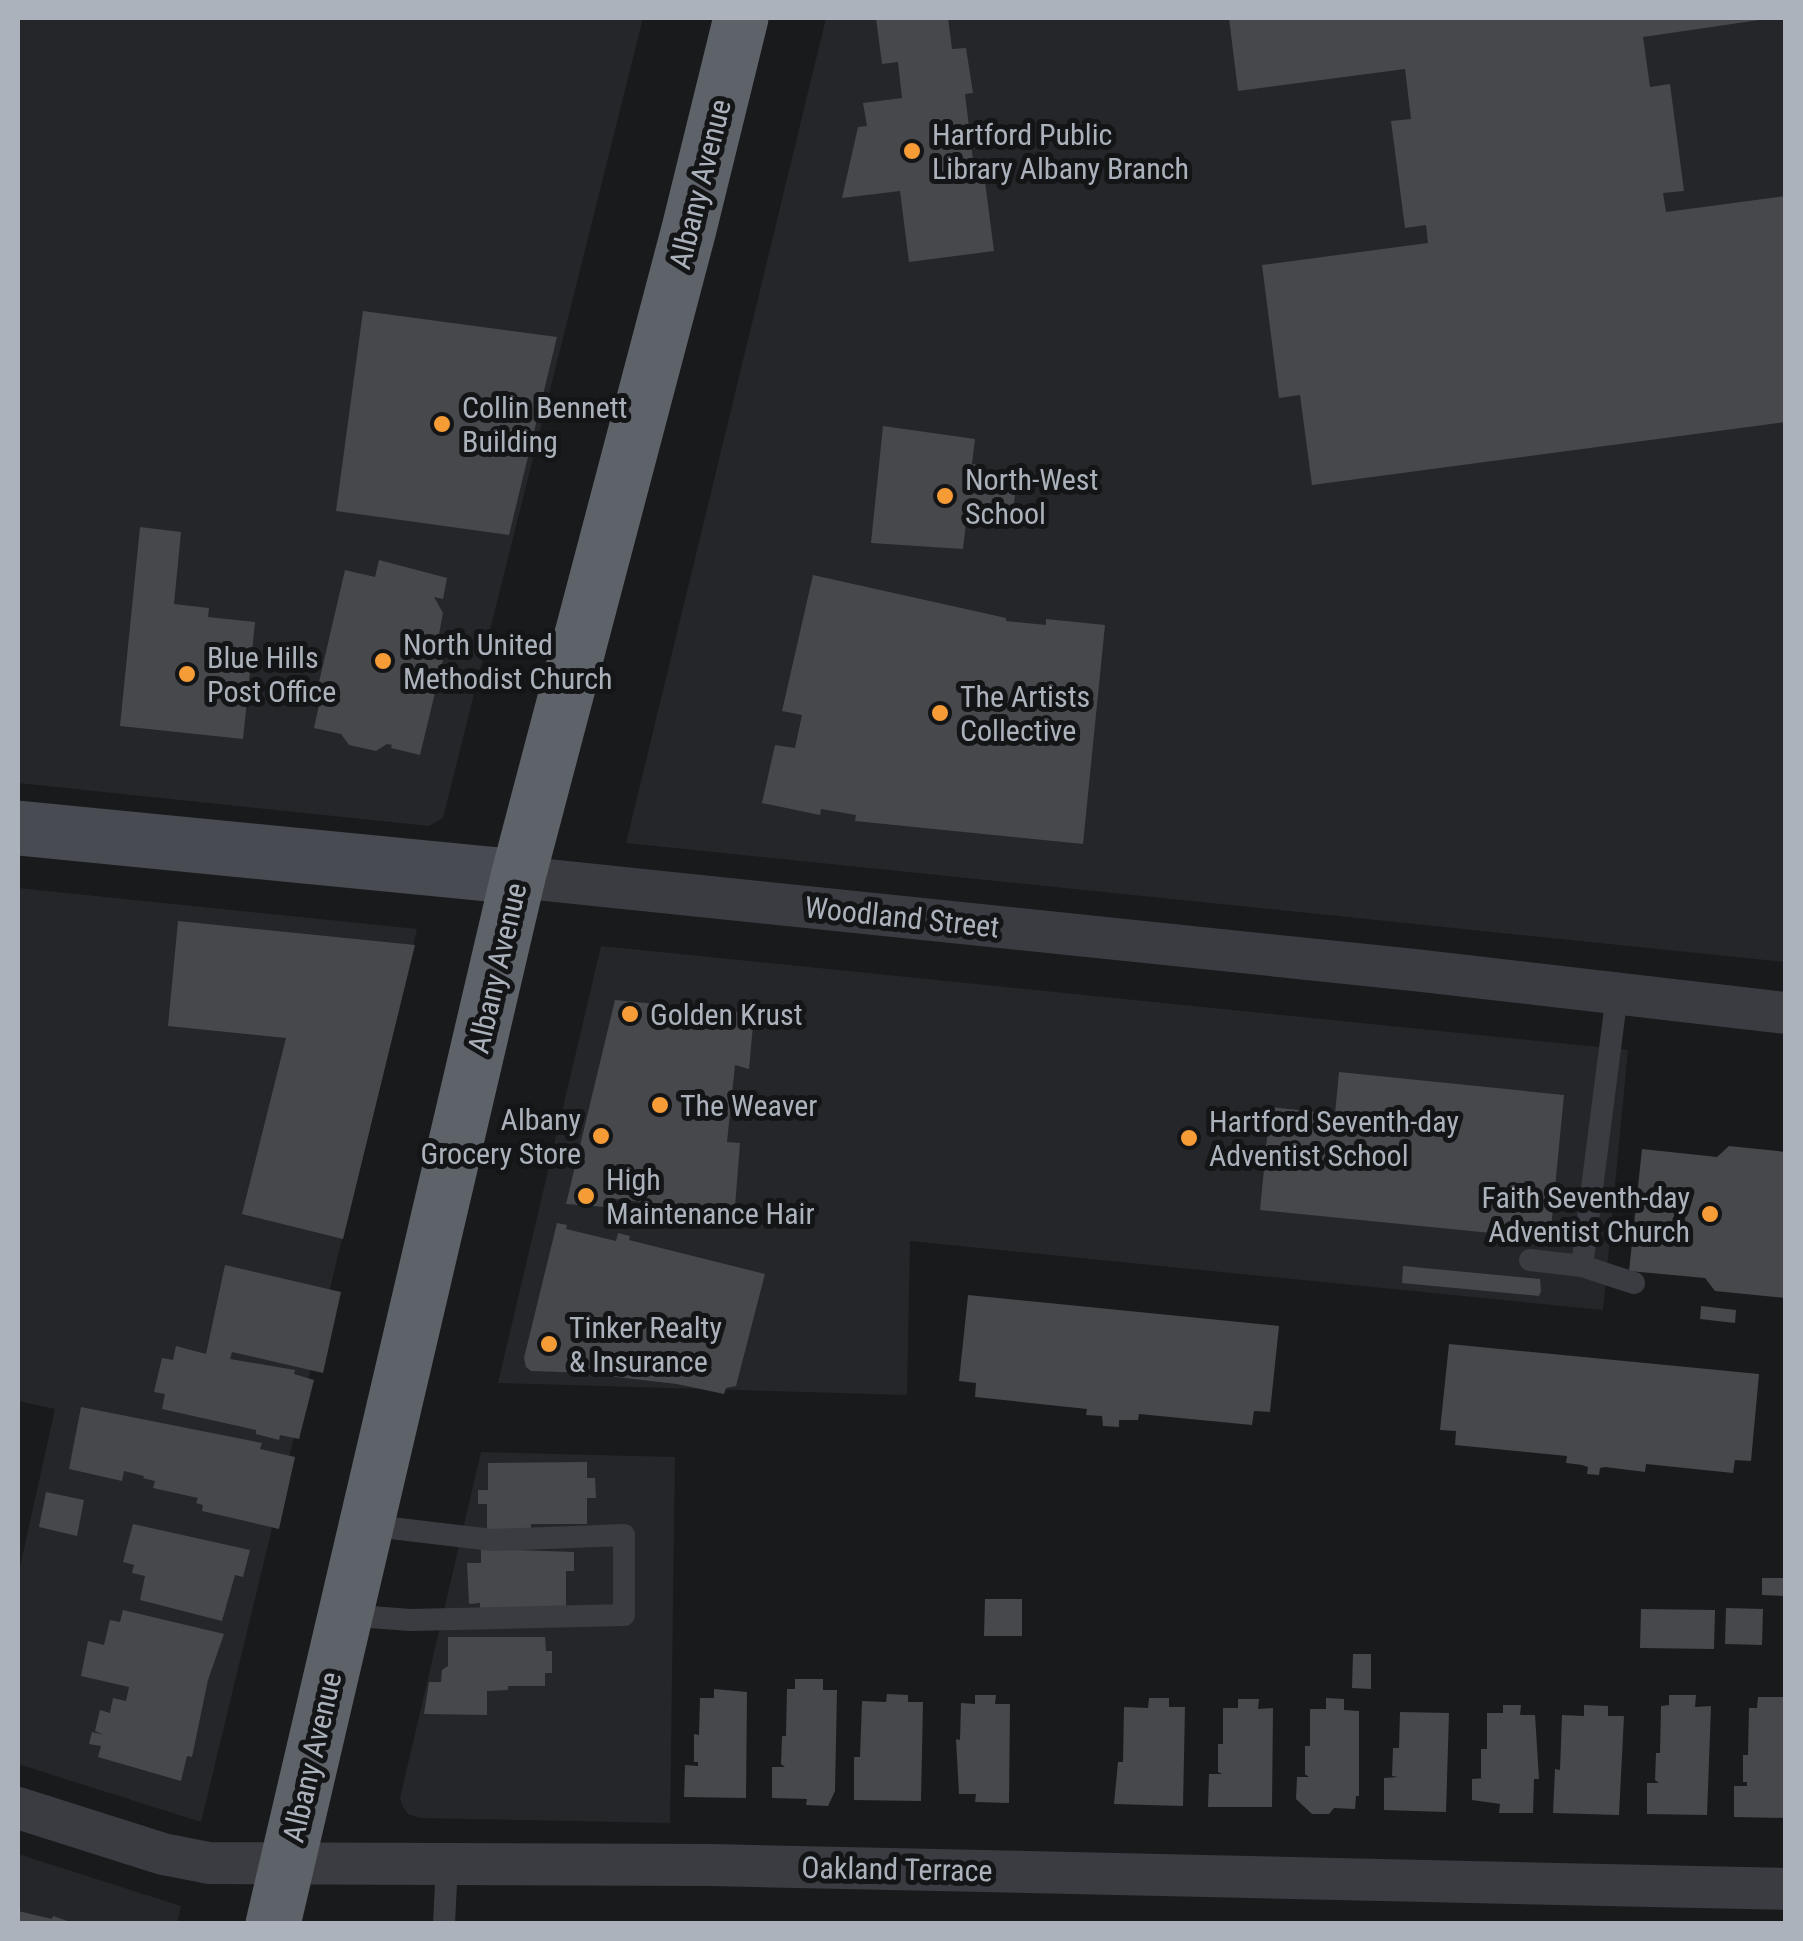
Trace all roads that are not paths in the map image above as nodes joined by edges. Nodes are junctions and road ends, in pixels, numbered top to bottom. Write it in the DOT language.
graph roads {
  1 [pos="741,18"];
  2 [pos="18,828"];
  3 [pos="518,877"];
  4 [pos="1618,994"];
  5 [pos="1786,1013"];
  6 [pos="1530,1260"];
  7 [pos="1582,1266"];
  8 [pos="1634,1283"];
  9 [pos="366,1525"];
  10 [pos="344,1615"];
  11 [pos="18,1808"];
  12 [pos="447,1863"];
  13 [pos="287,1864"];
  14 [pos="1786,1889"];
  15 [pos="273,1924"];
  16 [pos="444,1924"];
  1 -- 3 [label="highway, Albany Avenue"];
  2 -- 3 [label="main road, Woodland Street"];
  3 -- 4 [label="street, Woodland Street"];
  3 -- 9 [label="highway, Albany Avenue"];
  4 -- 5 [label="street, Woodland Street"];
  4 -- 7 [label="lane"];
  6 -- 7 [label="lane"];
  7 -- 8 [label="lane"];
  9 -- 10 [label="highway, Albany Avenue"];
  9 -- 10 [label="lane"];
  10 -- 13 [label="highway, Albany Avenue"];
  11 -- 13 [label="street, Oakland Terrace"];
  12 -- 13 [label="street, Oakland Terrace"];
  12 -- 14 [label="street, Oakland Terrace"];
  12 -- 16 [label="lane"];
  13 -- 15 [label="highway, Albany Avenue"];
}
